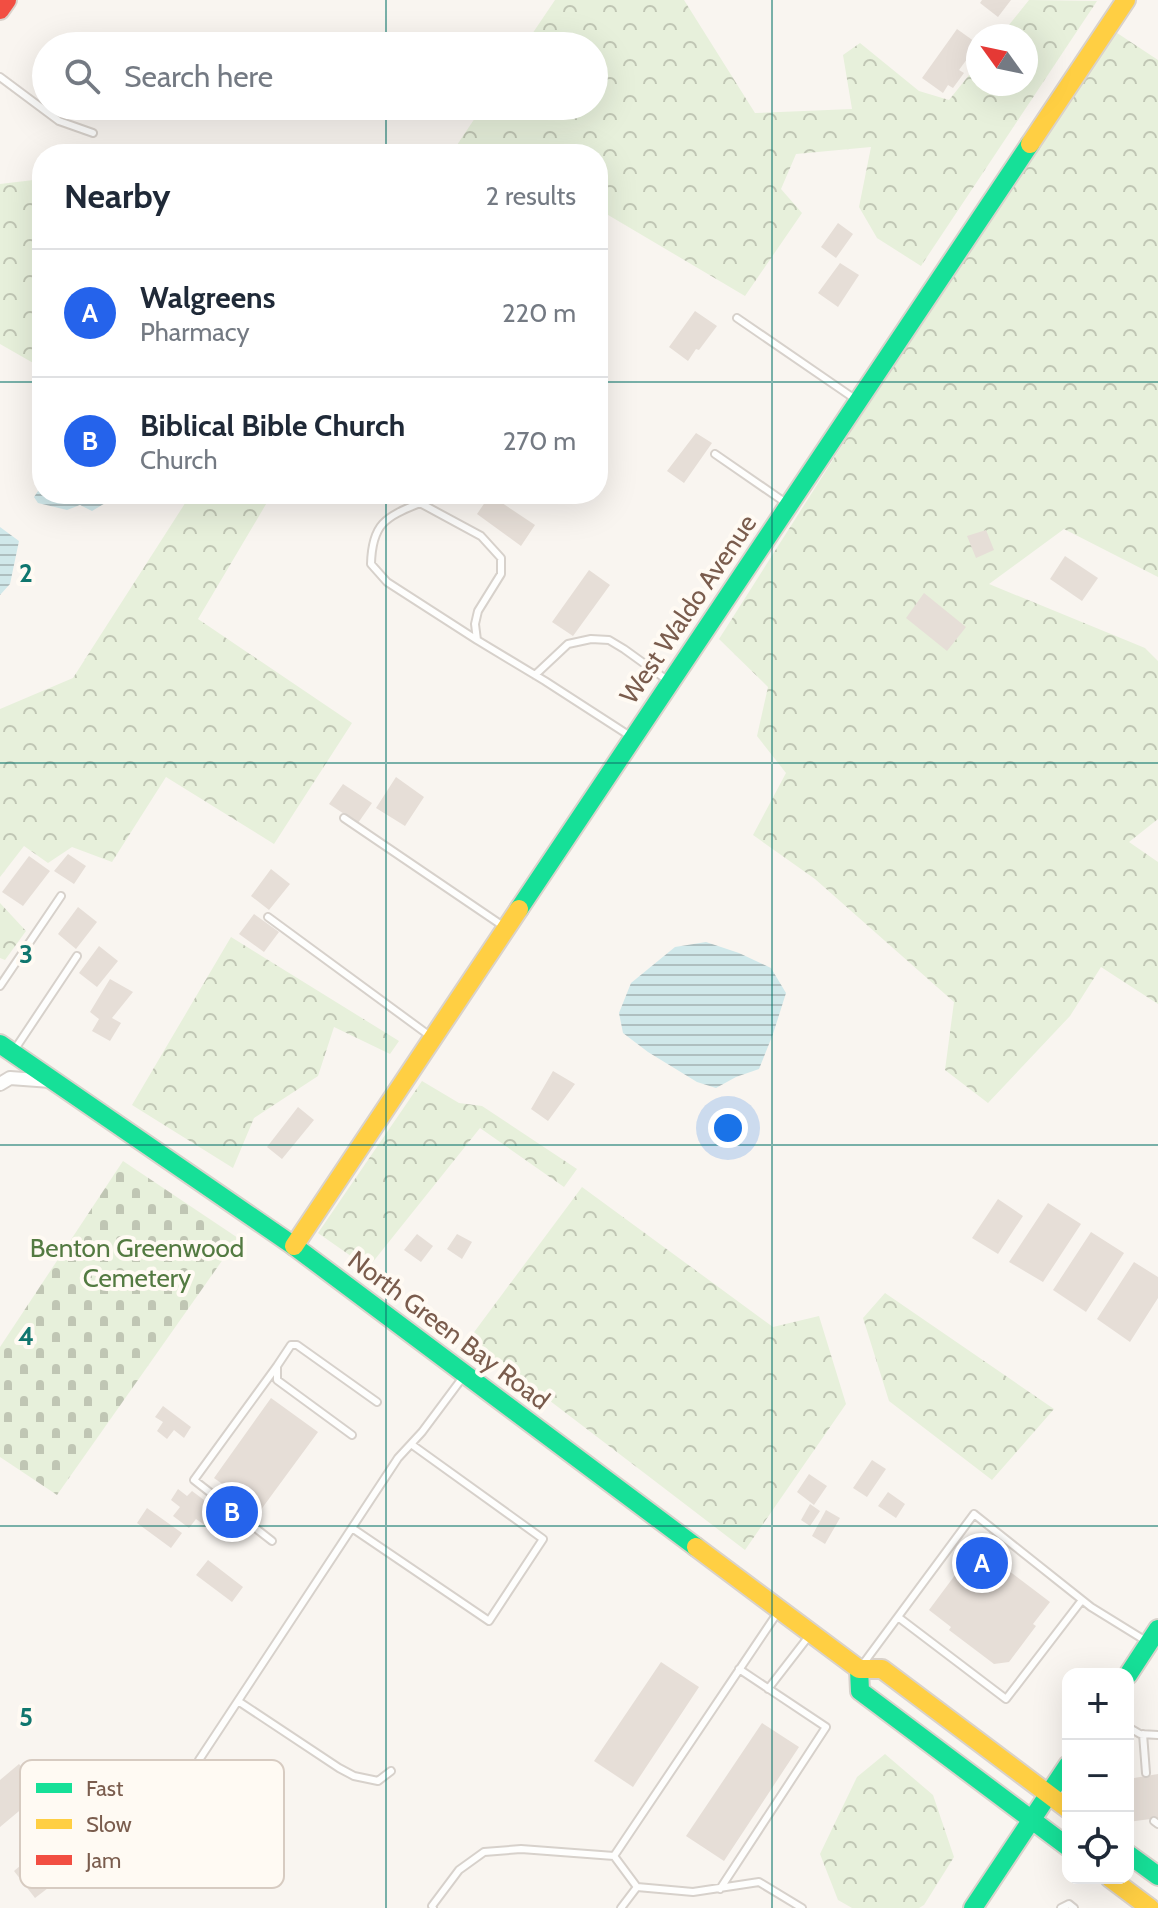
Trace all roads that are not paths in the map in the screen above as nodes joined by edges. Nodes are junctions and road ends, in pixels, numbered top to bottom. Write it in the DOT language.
graph roads {
  1 [pos="7,0"];
  2 [pos="1126,0"];
  3 [pos="0,10"];
  4 [pos="0,77"];
  5 [pos="32,101"];
  6 [pos="58,120"];
  7 [pos="93,133"];
  8 [pos="737,318"];
  9 [pos="858,401"];
  10 [pos="715,454"];
  11 [pos="418,504"];
  12 [pos="422,504"];
  13 [pos="789,505"];
  14 [pos="477,640"];
  15 [pos="535,675"];
  16 [pos="670,683"];
  17 [pos="633,738"];
  18 [pos="344,818"];
  19 [pos="61,896"];
  20 [pos="268,917"];
  21 [pos="506,928"];
  22 [pos="77,956"];
  23 [pos="0,986"];
  24 [pos="433,1038"];
  25 [pos="6,1048"];
  26 [pos="58,1082"];
  27 [pos="0,1084"];
  28 [pos="294,1246"];
  29 [pos="277,1366"];
  30 [pos="465,1374"];
  31 [pos="377,1402"];
  32 [pos="352,1435"];
  33 [pos="411,1444"];
  34 [pos="352,1528"];
  35 [pos="272,1541"];
  36 [pos="1082,1600"];
  37 [pos="780,1609"];
  38 [pos="898,1617"];
  39 [pos="812,1633"];
  40 [pos="1153,1636"];
  41 [pos="1132,1668"];
  42 [pos="739,1669"];
  43 [pos="859,1669"];
  44 [pos="768,1689"];
  45 [pos="238,1701"];
  46 [pos="1134,1730"];
  47 [pos="1143,1734"];
  48 [pos="1158,1735"];
  49 [pos="199,1760"];
  50 [pos="391,1771"];
  51 [pos="1146,1773"];
  52 [pos="1062,1774"];
  53 [pos="1048,1795"];
  54 [pos="1062,1805"];
  55 [pos="1031,1819"];
  56 [pos="1062,1842"];
  57 [pos="614,1856"];
  58 [pos="1134,1858"];
  59 [pos="1158,1876"];
  60 [pos="1118,1884"];
  61 [pos="637,1887"];
  62 [pos="720,1889"];
  63 [pos="433,1908"];
  64 [pos="621,1908"];
  65 [pos="802,1908"];
  66 [pos="973,1908"];
  67 [pos="1061,1908"];
  68 [pos="1074,1908"];
  69 [pos="1150,1908"];
  1 -- 3 [label="main road"];
  2 -- 9 [label="main road, West Waldo Avenue"];
  4 -- 5 [label="lane"];
  6 -- 7 [label="lane"];
  8 -- 9 [label="lane"];
  9 -- 13 [label="main road, West Waldo Avenue"];
  10 -- 13 [label="lane"];
  11 -- 14 [label="lane"];
  12 -- 14 [label="lane"];
  13 -- 16 [label="main road, West Waldo Avenue"];
  14 -- 15 [label="lane"];
  15 -- 16 [label="lane"];
  15 -- 17 [label="lane"];
  16 -- 17 [label="main road, West Waldo Avenue"];
  17 -- 21 [label="main road, West Waldo Avenue"];
  18 -- 21 [label="lane"];
  19 -- 23 [label="lane"];
  20 -- 24 [label="lane"];
  21 -- 24 [label="main road, West Waldo Avenue"];
  22 -- 25 [label="lane"];
  24 -- 28 [label="main road, West Waldo Avenue"];
  25 -- 26 [label="main road, North Green Bay Road"];
  26 -- 27 [label="street"];
  26 -- 28 [label="main road, North Green Bay Road"];
  28 -- 30 [label="main road, North Green Bay Road"];
  29 -- 31 [label="lane"];
  29 -- 32 [label="lane"];
  29 -- 35 [label="lane"];
  30 -- 33 [label="lane"];
  30 -- 37 [label="main road, North Green Bay Road"];
  33 -- 34 [label="lane"];
  33 -- 34 [label="lane"];
  34 -- 45 [label="lane"];
  36 -- 38 [label="lane"];
  36 -- 38 [label="lane"];
  36 -- 40 [label="lane"];
  37 -- 39 [label="main road, North Green Bay Road"];
  37 -- 42 [label="lane"];
  38 -- 43 [label="lane"];
  39 -- 43 [label="main road, North Green Bay Road"];
  39 -- 44 [label="lane"];
  40 -- 41 [label="main road"];
  42 -- 44 [label="lane"];
  42 -- 57 [label="lane"];
  43 -- 53 [label="main road, North Green Bay Road"];
  43 -- 55 [label="main road, North Green Bay Road"];
  44 -- 62 [label="lane"];
  45 -- 49 [label="lane"];
  45 -- 50 [label="lane"];
  46 -- 47 [label="lane"];
  47 -- 48 [label="lane"];
  47 -- 51 [label="lane"];
  52 -- 53 [label="main road"];
  53 -- 54 [label="main road, North Green Bay Road"];
  53 -- 55 [label="main road"];
  55 -- 56 [label="main road, North Green Bay Road"];
  55 -- 66 [label="main road"];
  57 -- 61 [label="lane"];
  57 -- 63 [label="lane"];
  58 -- 59 [label="main road"];
  60 -- 69 [label="main road"];
  61 -- 62 [label="lane"];
  61 -- 64 [label="lane"];
  62 -- 65 [label="lane"];
  67 -- 68 [label="lane"];
}
